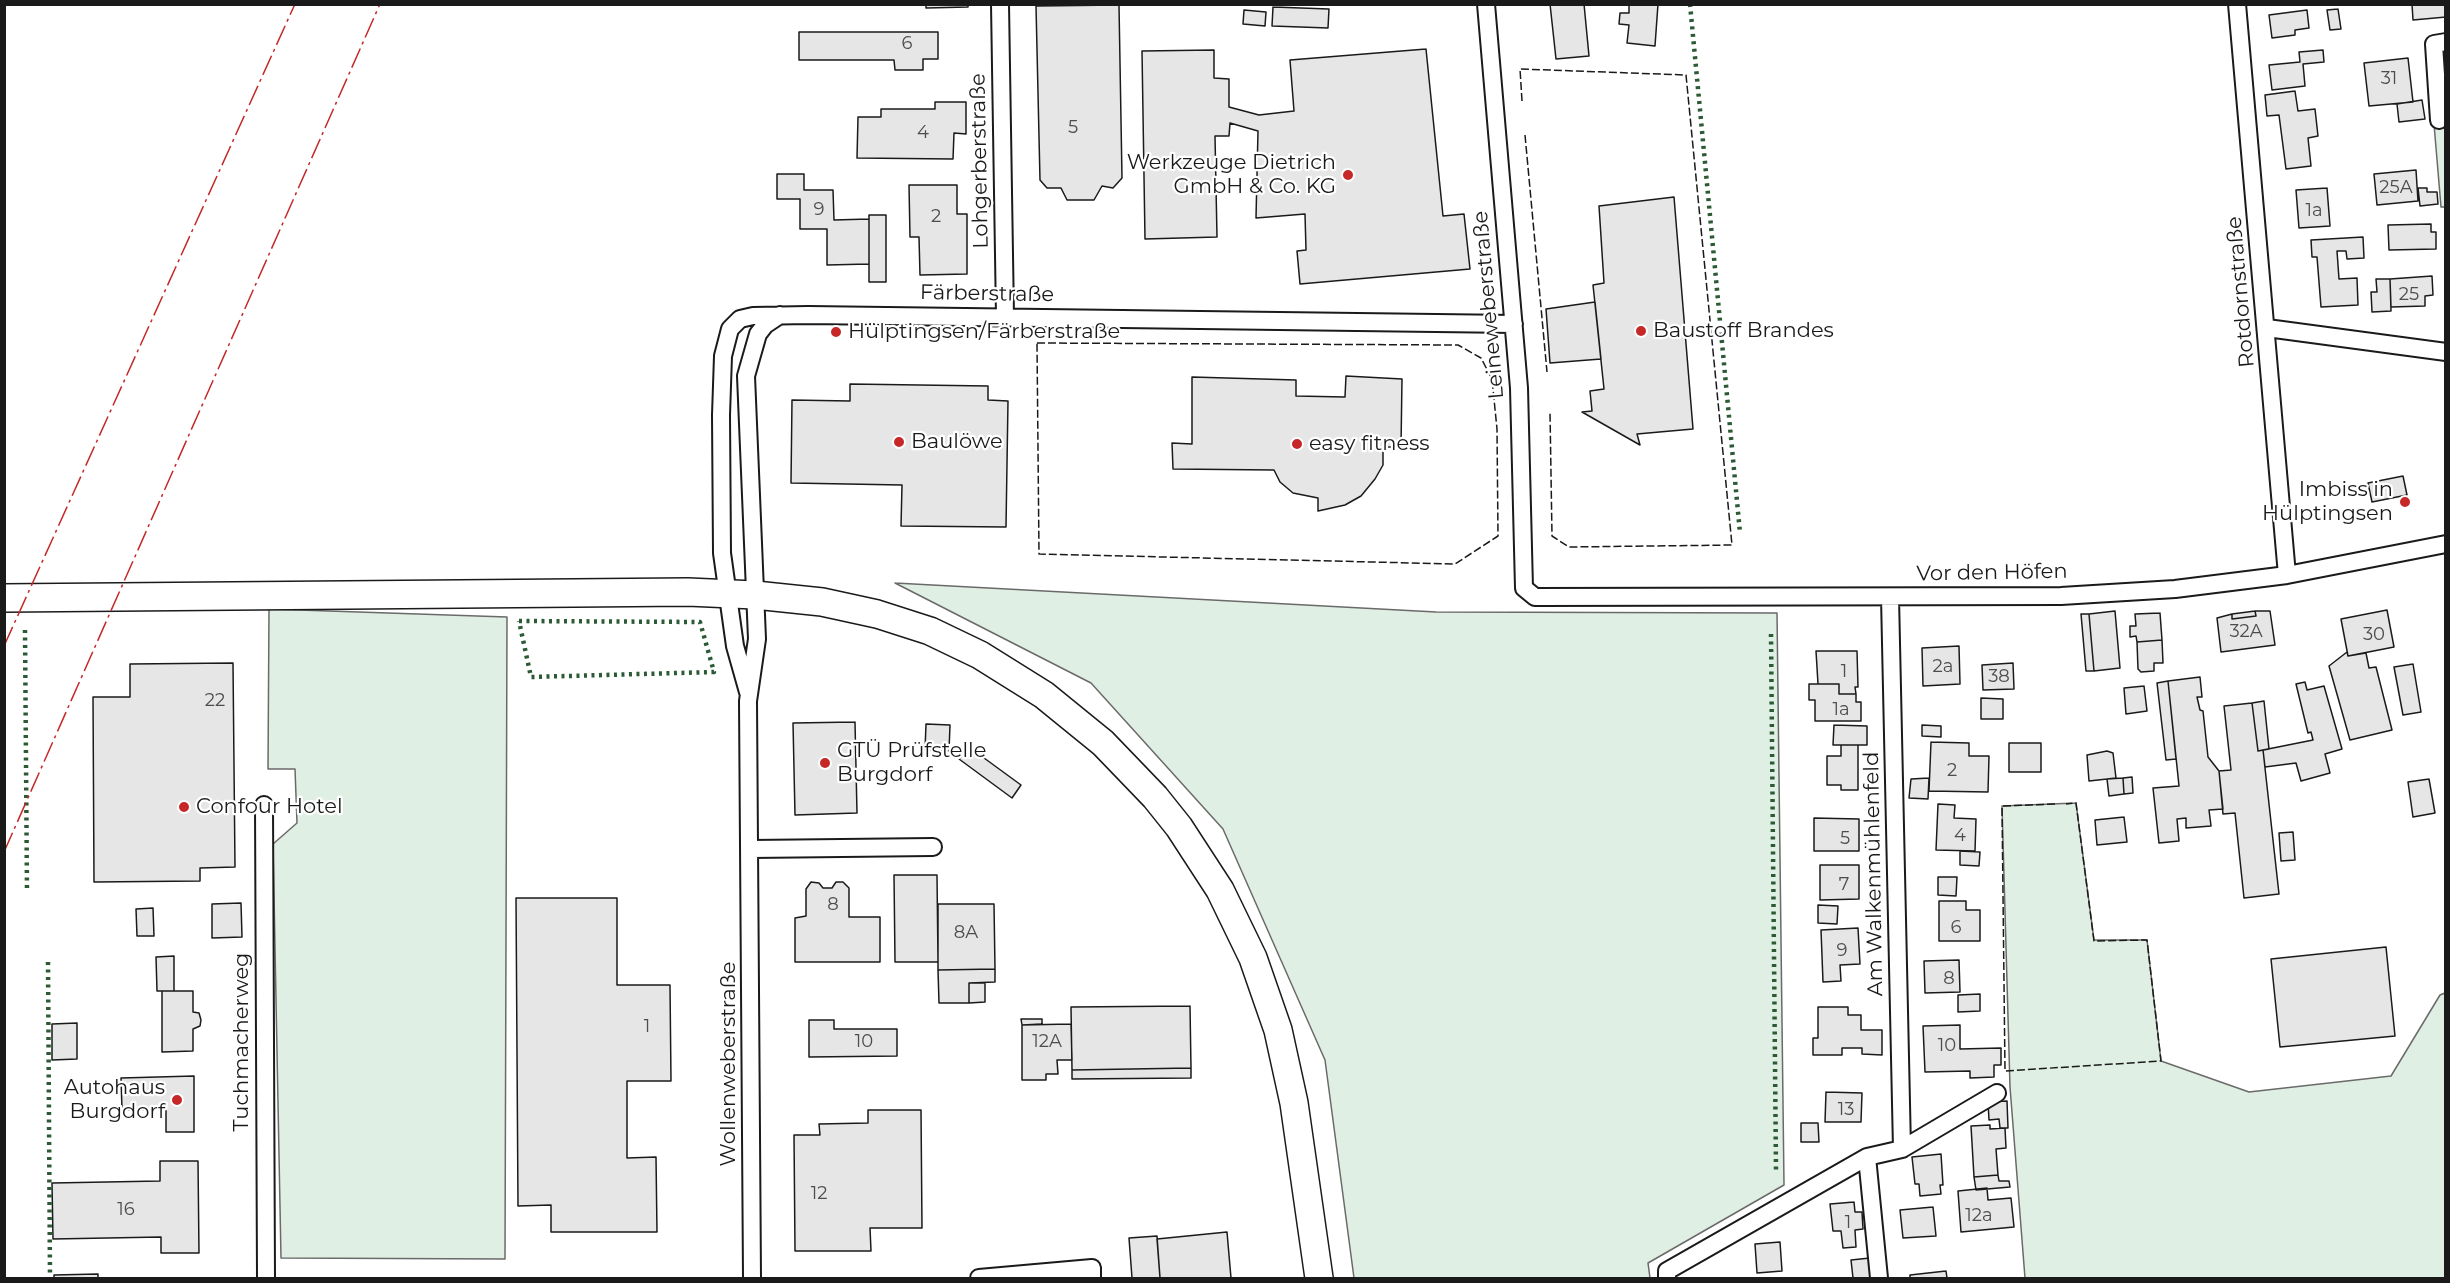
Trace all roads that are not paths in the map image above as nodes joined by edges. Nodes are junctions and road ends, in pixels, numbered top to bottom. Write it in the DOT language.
graph roads {
  1 [pos="1000,4"];
  2 [pos="1485,4"];
  3 [pos="2237,4"];
  4 [pos="2445,42"];
  5 [pos="2439,120"];
  6 [pos="780,315"];
  7 [pos="1005,317"];
  8 [pos="1514,324"];
  9 [pos="2267,328"];
  10 [pos="2445,352"];
  11 [pos="2445,544"];
  12 [pos="2287,575"];
  13 [pos="727,594"];
  14 [pos="755,595"];
  15 [pos="1535,597"];
  16 [pos="1890,597"];
  17 [pos="4,598"];
  18 [pos="748,692"];
  19 [pos="264,806"];
  20 [pos="933,847"];
  21 [pos="751,849"];
  22 [pos="1996,1093"];
  23 [pos="1902,1149"];
  24 [pos="1867,1157"];
  25 [pos="266,1278"];
  26 [pos="752,1278"];
  27 [pos="979,1278"];
  28 [pos="1092,1278"];
  29 [pos="1319,1278"];
  30 [pos="1667,1278"];
  31 [pos="1879,1278"];
  1 -- 7 [label="street, Lohgerberstraße"];
  2 -- 8 [label="street, Leineweberstraße"];
  3 -- 9 [label="street, Rotdornstraße"];
  4 -- 5 [label="street"];
  6 -- 7 [label="street, Färberstraße"];
  6 -- 13 [label="street, Färberstraße"];
  6 -- 14 [label="street, Wollenweberstraße"];
  7 -- 8 [label="street, Färberstraße"];
  8 -- 15 [label="street, Leineweberstraße"];
  9 -- 10 [label="street"];
  9 -- 12 [label="street, Rotdornstraße"];
  11 -- 12 [label="street, Vor den Höfen"];
  12 -- 16 [label="street, Vor den Höfen"];
  13 -- 14 [label="main road"];
  13 -- 17 [label="main road"];
  13 -- 18 [label="street, Wollenweberstraße"];
  14 -- 18 [label="street, Wollenweberstraße"];
  14 -- 29 [label="main road"];
  15 -- 16 [label="street, Vor den Höfen"];
  16 -- 23 [label="street, Am Walkenmühlenfeld"];
  18 -- 21 [label="street, Wollenweberstraße"];
  19 -- 25 [label="street, Tuchmacherweg"];
  20 -- 21 [label="street"];
  21 -- 26 [label="street, Wollenweberstraße"];
  22 -- 23 [label="street"];
  23 -- 24 [label="street"];
  24 -- 30 [label="street"];
  24 -- 31 [label="street"];
  27 -- 28 [label="street"];
}
